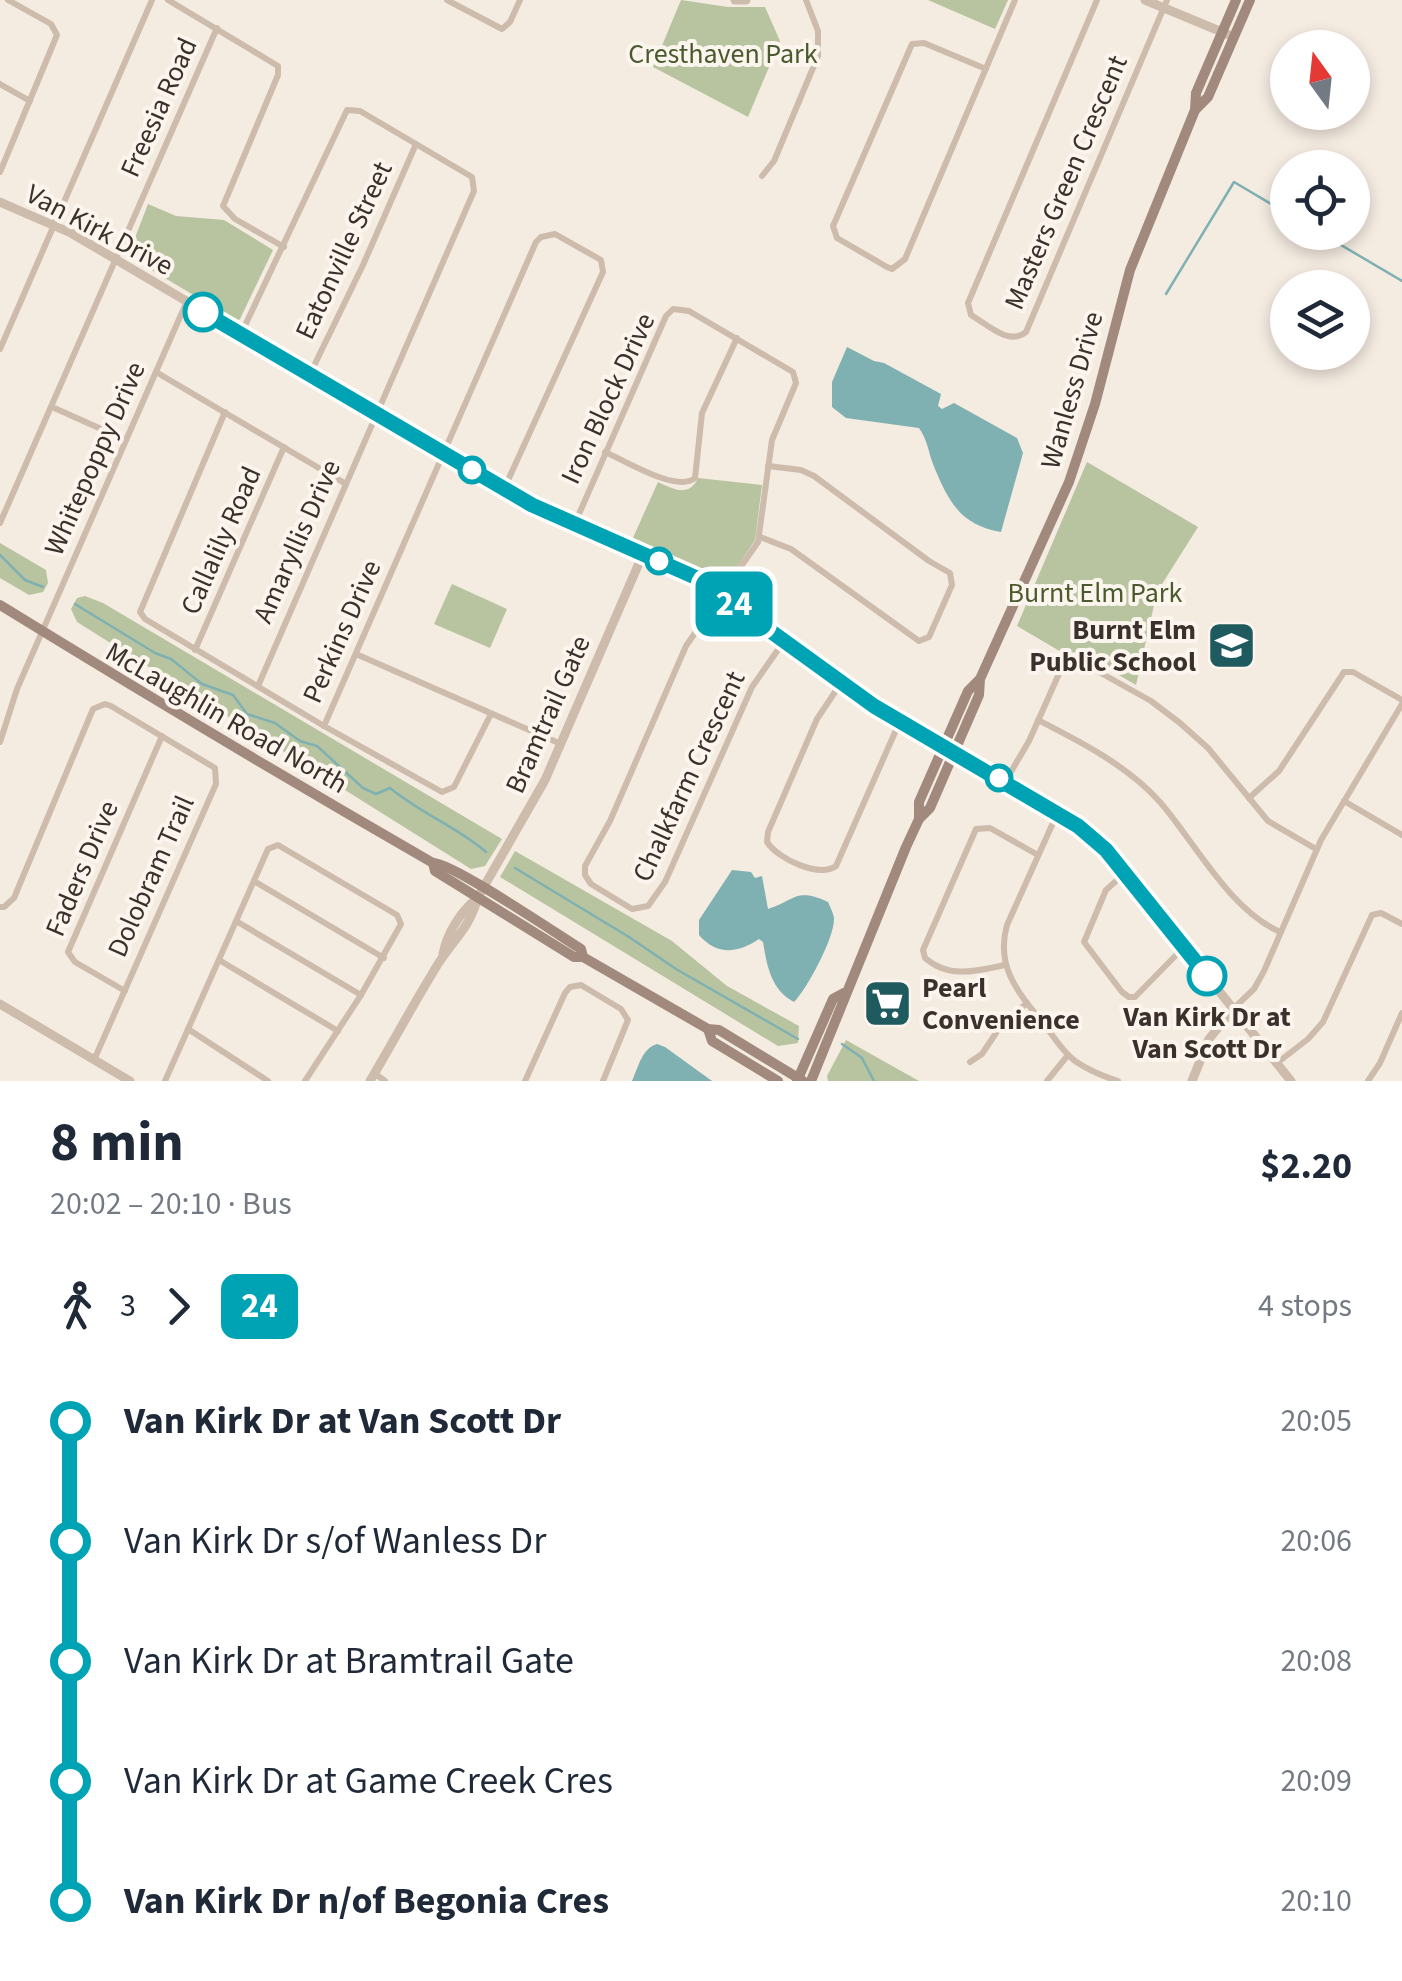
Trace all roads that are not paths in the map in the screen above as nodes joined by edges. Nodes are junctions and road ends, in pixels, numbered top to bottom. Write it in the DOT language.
graph roads {
  1 [pos="8,0"];
  2 [pos="152,0"];
  3 [pos="168,0"];
  4 [pos="447,0"];
  5 [pos="520,0"];
  6 [pos="735,0"];
  7 [pos="746,0"];
  8 [pos="806,0"];
  9 [pos="1015,0"];
  10 [pos="1097,0"];
  11 [pos="1145,0"];
  12 [pos="1236,0"];
  13 [pos="1250,0"];
  14 [pos="1166,4"];
  15 [pos="218,28"];
  16 [pos="1228,35"];
  17 [pos="986,68"];
  18 [pos="0,84"];
  19 [pos="30,101"];
  20 [pos="416,144"];
  21 [pos="0,172"];
  22 [pos="762,176"];
  23 [pos="0,202"];
  24 [pos="54,225"];
  25 [pos="284,247"];
  26 [pos="116,260"];
  27 [pos="186,301"];
  28 [pos="241,334"];
  29 [pos="737,338"];
  30 [pos="0,349"];
  31 [pos="156,372"];
  32 [pos="310,374"];
  33 [pos="52,407"];
  34 [pos="225,412"];
  35 [pos="376,414"];
  36 [pos="126,440"];
  37 [pos="284,447"];
  38 [pos="605,452"];
  39 [pos="443,454"];
  40 [pos="768,466"];
  41 [pos="346,484"];
  42 [pos="504,488"];
  43 [pos="0,522"];
  44 [pos="574,524"];
  45 [pos="760,537"];
  46 [pos="643,554"];
  47 [pos="722,596"];
  48 [pos="0,605"];
  49 [pos="42,632"];
  50 [pos="784,641"];
  51 [pos="196,650"];
  52 [pos="356,654"];
  53 [pos="841,683"];
  54 [pos="258,686"];
  55 [pos="1402,702"];
  56 [pos="491,714"];
  57 [pos="1038,720"];
  58 [pos="900,721"];
  59 [pos="324,726"];
  60 [pos="162,736"];
  61 [pos="0,742"];
  62 [pos="561,744"];
  63 [pos="949,749"];
  64 [pos="1006,782"];
  65 [pos="1249,798"];
  66 [pos="1344,801"];
  67 [pos="1057,814"];
  68 [pos="1402,835"];
  69 [pos="1316,850"];
  70 [pos="1038,855"];
  71 [pos="1125,874"];
  72 [pos="254,881"];
  73 [pos="480,893"];
  74 [pos="0,907"];
  75 [pos="236,921"];
  76 [pos="1402,924"];
  77 [pos="1280,932"];
  78 [pos="1184,948"];
  79 [pos="384,958"];
  80 [pos="219,960"];
  81 [pos="1005,965"];
  82 [pos="125,991"];
  83 [pos="844,993"];
  84 [pos="361,996"];
  85 [pos="1027,1003"];
  86 [pos="0,1004"];
  87 [pos="1233,1009"];
  88 [pos="1402,1014"];
  89 [pos="708,1029"];
  90 [pos="188,1030"];
  91 [pos="338,1031"];
  92 [pos="1068,1055"];
  93 [pos="94,1060"];
  94 [pos="970,1062"];
  95 [pos="1277,1063"];
  96 [pos="372,1077"];
  97 [pos="800,1080"];
  98 [pos="130,1081"];
  99 [pos="165,1081"];
  100 [pos="268,1081"];
  101 [pos="305,1081"];
  102 [pos="385,1081"];
  103 [pos="525,1081"];
  104 [pos="603,1081"];
  105 [pos="778,1081"];
  106 [pos="811,1081"];
  107 [pos="1046,1081"];
  108 [pos="1115,1081"];
  109 [pos="1192,1081"];
  110 [pos="1291,1081"];
  111 [pos="1368,1081"];
  1 -- 19 [label="street"];
  2 -- 24 [label="street"];
  3 -- 15 [label="street"];
  4 -- 5 [label="street"];
  6 -- 7 [label="street"];
  8 -- 22 [label="street"];
  9 -- 17 [label="street"];
  10 -- 14 [label="street, Masters Green Crescent"];
  11 -- 14 [label="street"];
  12 -- 16 [label="main road, Wanless Drive"];
  13 -- 16 [label="main road, Wanless Drive"];
  14 -- 16 [label="street"];
  15 -- 25 [label="street"];
  15 -- 26 [label="street, Freesia Road"];
  16 -- 63 [label="main road, Wanless Drive"];
  17 -- 17 [label="street"];
  18 -- 19 [label="street"];
  19 -- 21 [label="street"];
  20 -- 25 [label="street"];
  20 -- 32 [label="street, Eatonville Street"];
  20 -- 35 [label="street, Amaryllis Drive"];
  23 -- 24 [label="street, Van Kirk Drive"];
  24 -- 26 [label="street, Van Kirk Drive"];
  24 -- 30 [label="street"];
  25 -- 28 [label="street"];
  26 -- 27 [label="street, Van Kirk Drive"];
  26 -- 33 [label="street, Freesia Road"];
  27 -- 28 [label="street, Van Kirk Drive"];
  27 -- 31 [label="street, Whitepoppy Drive"];
  28 -- 32 [label="street, Van Kirk Drive"];
  29 -- 38 [label="street, Iron Block Drive"];
  29 -- 38 [label="street"];
  29 -- 40 [label="street, Iron Block Drive"];
  31 -- 34 [label="street"];
  31 -- 36 [label="street, Whitepoppy Drive"];
  32 -- 35 [label="street, Van Kirk Drive"];
  33 -- 36 [label="street"];
  33 -- 43 [label="street, Freesia Road"];
  34 -- 37 [label="street"];
  34 -- 51 [label="street"];
  35 -- 39 [label="street, Van Kirk Drive"];
  35 -- 41 [label="street, Amaryllis Drive"];
  36 -- 49 [label="street, Whitepoppy Drive"];
  37 -- 41 [label="street"];
  37 -- 51 [label="street, Callalily Road"];
  38 -- 44 [label="street, Iron Block Drive"];
  39 -- 42 [label="street, Van Kirk Drive"];
  39 -- 42 [label="street, Perkins Drive"];
  39 -- 52 [label="street, Perkins Drive"];
  40 -- 45 [label="street, Iron Block Drive"];
  40 -- 45 [label="street"];
  41 -- 54 [label="street, Amaryllis Drive"];
  42 -- 44 [label="street, Van Kirk Drive"];
  44 -- 46 [label="street, Van Kirk Drive"];
  45 -- 47 [label="street, Iron Block Drive"];
  46 -- 47 [label="street, Van Kirk Drive"];
  46 -- 62 [label="street, Bramtrail Gate"];
  47 -- 50 [label="street, Van Kirk Drive"];
  47 -- 50 [label="street, Chalkfarm Crescent"];
  48 -- 49 [label="main road, McLaughlin Road North"];
  49 -- 61 [label="street, Whitepoppy Drive"];
  49 -- 73 [label="main road, McLaughlin Road North"];
  50 -- 53 [label="street, Van Kirk Drive"];
  51 -- 54 [label="street"];
  52 -- 56 [label="street"];
  52 -- 59 [label="street, Perkins Drive"];
  53 -- 58 [label="street, Van Kirk Drive"];
  53 -- 58 [label="street"];
  54 -- 59 [label="street"];
  55 -- 65 [label="street"];
  55 -- 66 [label="street"];
  56 -- 59 [label="street, Perkins Drive"];
  56 -- 62 [label="street"];
  57 -- 64 [label="street"];
  57 -- 65 [label="street"];
  57 -- 77 [label="street"];
  58 -- 63 [label="street, Van Kirk Drive"];
  60 -- 74 [label="street, Dolobram Trail"];
  60 -- 82 [label="street, Dolobram Trail"];
  60 -- 82 [label="street, Faders Drive"];
  62 -- 73 [label="street, Bramtrail Gate"];
  63 -- 64 [label="street, Van Kirk Drive"];
  63 -- 83 [label="main road, Wanless Drive"];
  64 -- 67 [label="street, Van Kirk Drive"];
  65 -- 69 [label="street"];
  66 -- 68 [label="street"];
  66 -- 69 [label="street"];
  67 -- 70 [label="street"];
  67 -- 71 [label="street, Van Kirk Drive"];
  69 -- 77 [label="street"];
  70 -- 81 [label="street"];
  70 -- 81 [label="street"];
  71 -- 78 [label="street, Van Kirk Drive"];
  71 -- 78 [label="street"];
  72 -- 75 [label="street"];
  72 -- 79 [label="street"];
  72 -- 79 [label="street"];
  73 -- 89 [label="main road, McLaughlin Road North"];
  73 -- 96 [label="street, Bramtrail Gate"];
  75 -- 80 [label="street"];
  75 -- 84 [label="street"];
  76 -- 95 [label="street"];
  77 -- 87 [label="street"];
  78 -- 87 [label="street, Van Kirk Drive"];
  79 -- 84 [label="street"];
  80 -- 90 [label="street"];
  80 -- 91 [label="street"];
  81 -- 85 [label="street"];
  82 -- 93 [label="street, Dolobram Trail"];
  83 -- 97 [label="main road, Wanless Drive"];
  83 -- 106 [label="main road, Wanless Drive"];
  84 -- 91 [label="street"];
  85 -- 92 [label="street"];
  85 -- 94 [label="street"];
  86 -- 93 [label="street"];
  87 -- 95 [label="street, Van Kirk Drive"];
  87 -- 109 [label="street"];
  88 -- 111 [label="street"];
  89 -- 97 [label="main road, McLaughlin Road North"];
  89 -- 105 [label="main road, McLaughlin Road North"];
  90 -- 99 [label="street"];
  90 -- 100 [label="street"];
  91 -- 101 [label="street"];
  92 -- 107 [label="street"];
  92 -- 108 [label="street"];
  93 -- 98 [label="street"];
  95 -- 110 [label="street, Van Kirk Drive"];
  96 -- 102 [label="street"];
  103 -- 104 [label="street"];
}
